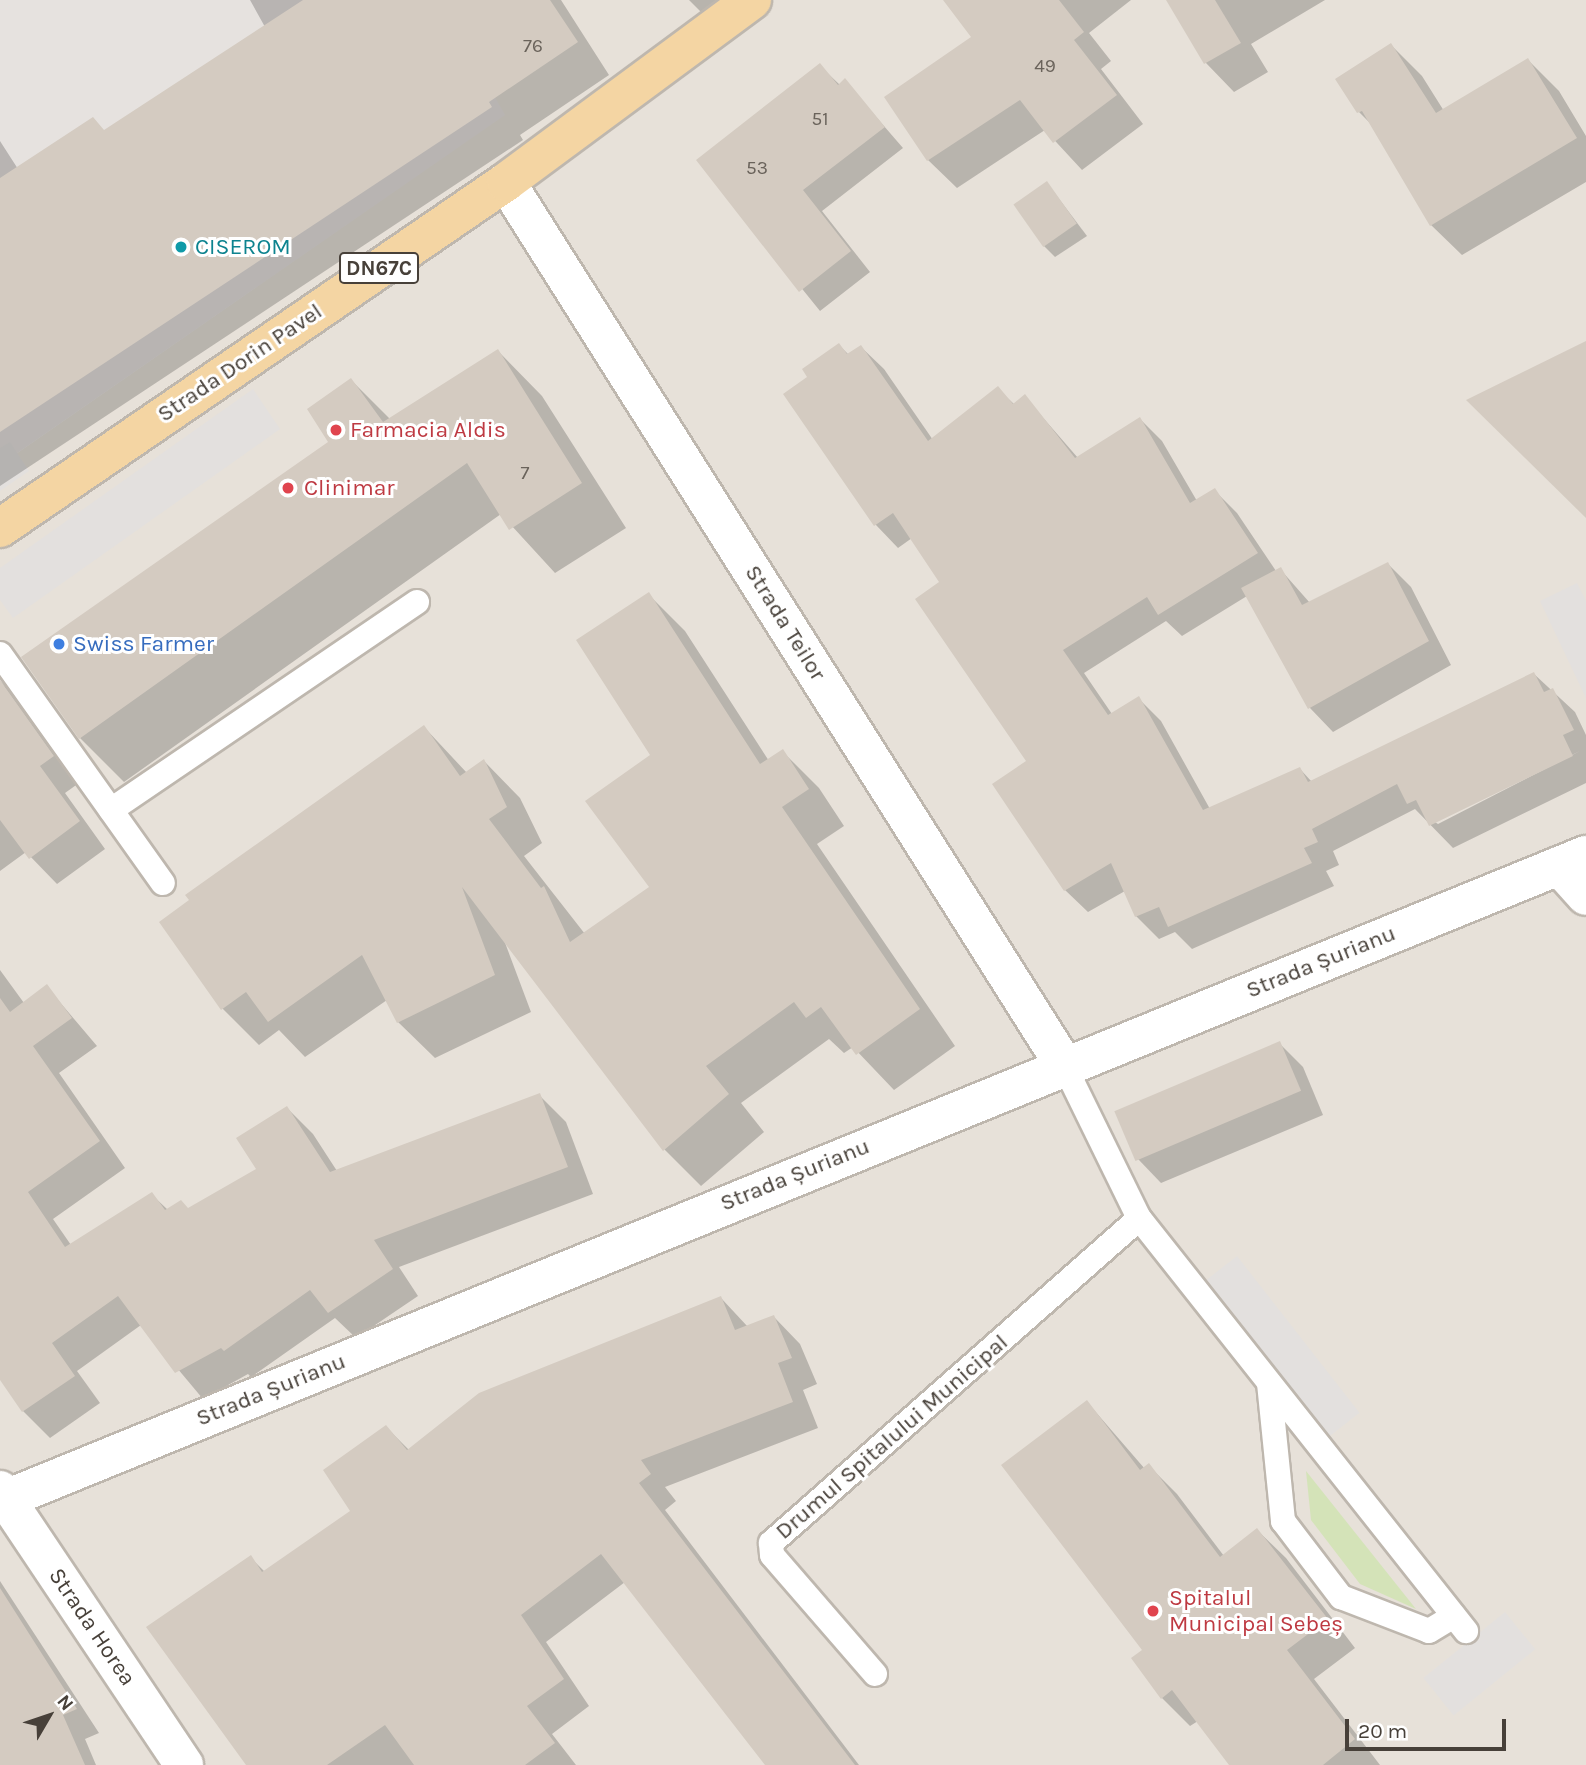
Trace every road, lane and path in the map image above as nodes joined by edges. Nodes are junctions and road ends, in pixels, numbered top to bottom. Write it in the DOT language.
graph roads {
  1 [pos="752,0"];
  2 [pos="506,182"];
  3 [pos="0,528"];
  4 [pos="417,602"];
  5 [pos="0,654"];
  6 [pos="111,810"];
  7 [pos="1572,860"];
  8 [pos="163,883"];
  9 [pos="1586,896"];
  10 [pos="1064,1065"];
  11 [pos="1139,1218"];
  12 [pos="1269,1382"];
  13 [pos="3,1495"];
  14 [pos="875,1674"];
  15 [pos="184,1765"];
  1 -- 2 [label="main road, Strada Dorin Pavel / DN67C"];
  2 -- 3 [label="main road, Strada Dorin Pavel / DN67C"];
  2 -- 10 [label="street, Strada Teilor"];
  4 -- 6 [label="lane"];
  5 -- 6 [label="lane"];
  6 -- 8 [label="lane"];
  7 -- 9 [label="street"];
  7 -- 10 [label="street, Strada Șurianu"];
  10 -- 11 [label="lane"];
  10 -- 13 [label="street, Strada Șurianu"];
  11 -- 12 [label="lane"];
  11 -- 14 [label="lane, Drumul Spitalului Municipal"];
  12 -- 12 [label="lane"];
  13 -- 15 [label="street, Strada Horea"];
}
